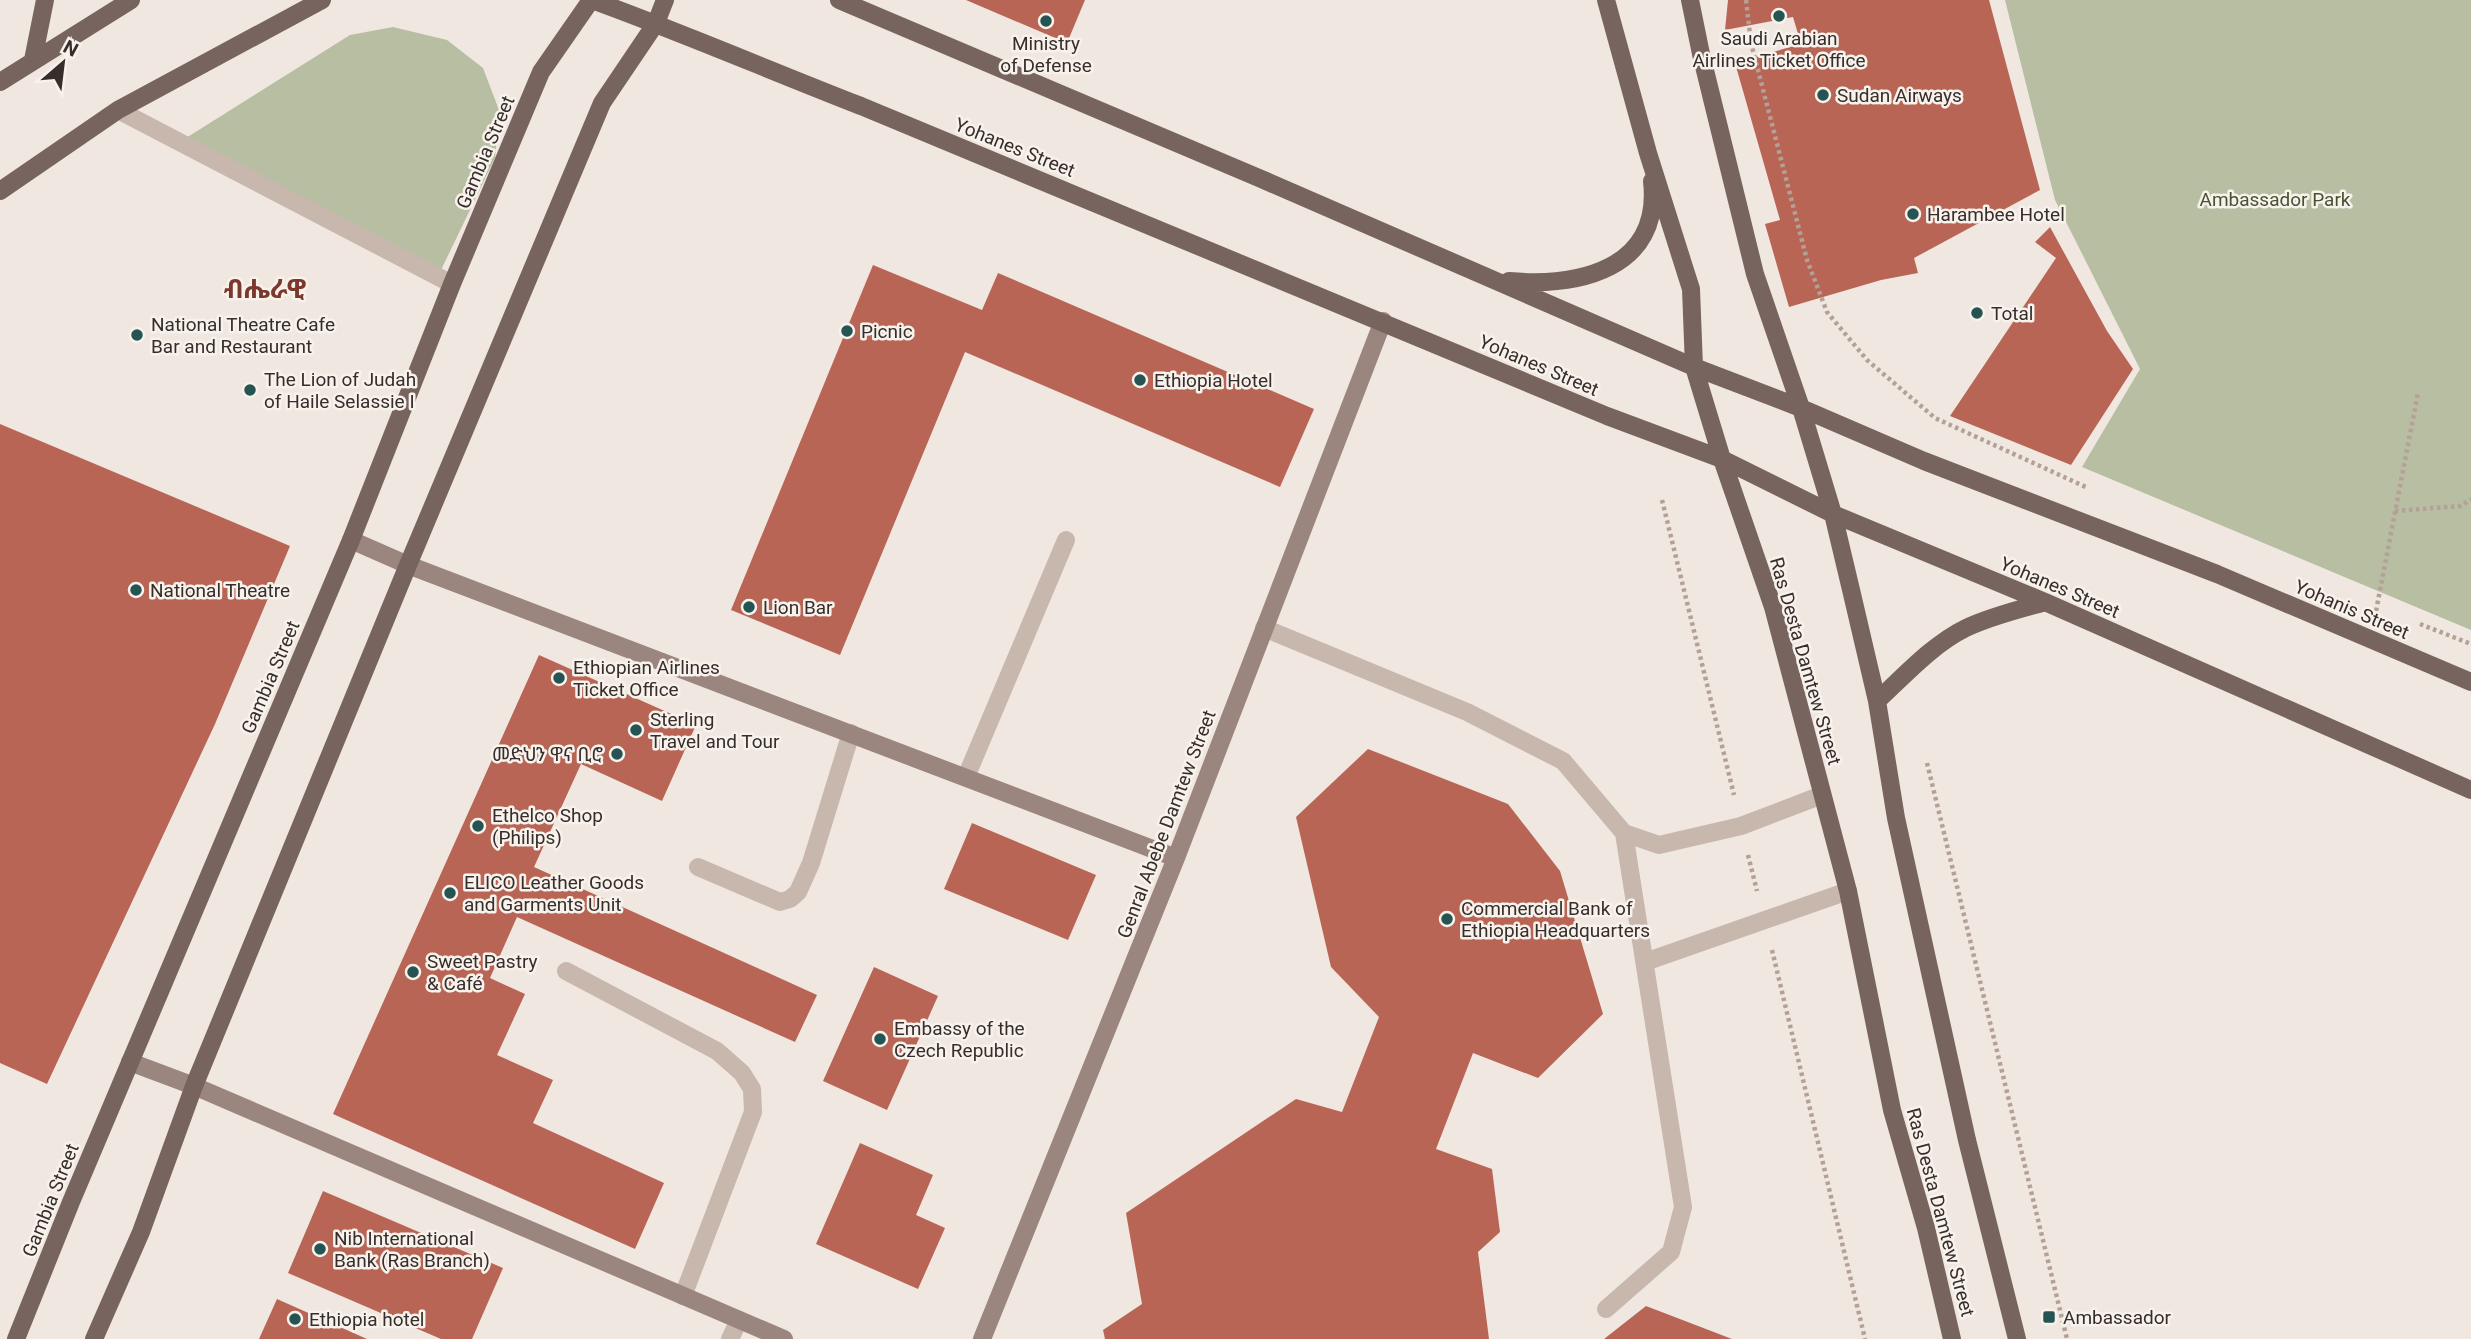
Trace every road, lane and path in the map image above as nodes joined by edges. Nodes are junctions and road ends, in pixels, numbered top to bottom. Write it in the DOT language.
graph roads {
  1 [pos="45,0"];
  2 [pos="131,0"];
  3 [pos="323,0"];
  4 [pos="591,0"];
  5 [pos="665,0"];
  6 [pos="839,0"];
  7 [pos="1606,0"];
  8 [pos="1690,0"];
  9 [pos="1746,0"];
  10 [pos="656,23"];
  11 [pos="33,60"];
  12 [pos="0,82"];
  13 [pos="118,110"];
  14 [pos="1648,153"];
  15 [pos="0,191"];
  16 [pos="1490,279"];
  17 [pos="453,284"];
  18 [pos="1383,321"];
  19 [pos="1695,366"];
  20 [pos="2418,393"];
  21 [pos="1801,408"];
  22 [pos="1935,418"];
  23 [pos="1722,459"];
  24 [pos="2471,499"];
  25 [pos="2395,512"];
  26 [pos="1833,514"];
  27 [pos="351,540"];
  28 [pos="1066,540"];
  29 [pos="408,565"];
  30 [pos="2045,602"];
  31 [pos="1264,628"];
  32 [pos="2369,639"];
  33 [pos="2471,682"];
  34 [pos="1877,701"];
  35 [pos="851,733"];
  36 [pos="1927,763"];
  37 [pos="966,777"];
  38 [pos="2466,787"];
  39 [pos="1822,795"];
  40 [pos="1625,833"];
  41 [pos="1176,858"];
  42 [pos="698,867"];
  43 [pos="1848,891"];
  44 [pos="1645,962"];
  45 [pos="566,971"];
  46 [pos="130,1062"];
  47 [pos="194,1086"];
  48 [pos="683,1296"];
  49 [pos="1606,1309"];
  50 [pos="738,1320"];
  51 [pos="16,1339"];
  52 [pos="94,1339"];
  53 [pos="730,1339"];
  54 [pos="784,1339"];
  55 [pos="982,1339"];
  56 [pos="1952,1339"];
  57 [pos="2017,1339"];
  58 [pos="2067,1339"];
  1 -- 11 [label="main road"];
  2 -- 11 [label="main road"];
  3 -- 13 [label="main road"];
  4 -- 10 [label="main road, Yohanes Street"];
  4 -- 17 [label="main road, Gambia Street"];
  5 -- 10 [label="main road"];
  6 -- 16 [label="main road"];
  7 -- 14 [label="main road, Ras Desta Damtew Street"];
  8 -- 21 [label="main road"];
  9 -- 22 [label="path"];
  10 -- 18 [label="main road, Yohanes Street"];
  10 -- 29 [label="main road"];
  11 -- 12 [label="main road"];
  13 -- 15 [label="main road"];
  13 -- 17 [label="street"];
  14 -- 16 [label="main road"];
  14 -- 19 [label="main road, Ras Desta Damtew Street"];
  16 -- 19 [label="main road"];
  17 -- 27 [label="main road, Gambia Street"];
  18 -- 23 [label="main road, Yohanes Street"];
  18 -- 31 [label="main road, Genral Abebe Damtew Street"];
  19 -- 21 [label="main road"];
  19 -- 23 [label="main road, Ras Desta Damtew Street"];
  20 -- 25 [label="path"];
  21 -- 26 [label="main road"];
  21 -- 32 [label="main road, Yohanis Street"];
  23 -- 26 [label="main road, Yohanes Street"];
  23 -- 39 [label="main road, Ras Desta Damtew Street"];
  24 -- 25 [label="path"];
  25 -- 32 [label="path"];
  26 -- 30 [label="main road, Yohanes Street"];
  26 -- 34 [label="main road"];
  27 -- 29 [label="main road"];
  27 -- 46 [label="main road, Gambia Street"];
  28 -- 37 [label="street"];
  29 -- 35 [label="main road"];
  29 -- 47 [label="main road"];
  30 -- 34 [label="main road"];
  30 -- 38 [label="main road, Yohanes Street"];
  31 -- 40 [label="street"];
  31 -- 41 [label="main road, Genral Abebe Damtew Street"];
  32 -- 33 [label="main road, Yohanis Street"];
  34 -- 57 [label="main road"];
  35 -- 37 [label="main road"];
  35 -- 42 [label="street"];
  36 -- 58 [label="path"];
  37 -- 41 [label="main road"];
  39 -- 40 [label="street"];
  39 -- 43 [label="main road, Ras Desta Damtew Street"];
  40 -- 44 [label="street"];
  41 -- 55 [label="main road, Genral Abebe Damtew Street"];
  43 -- 44 [label="street"];
  43 -- 56 [label="main road, Ras Desta Damtew Street"];
  44 -- 49 [label="street"];
  45 -- 48 [label="street"];
  46 -- 47 [label="main road"];
  46 -- 51 [label="main road, Gambia Street"];
  47 -- 48 [label="main road"];
  47 -- 52 [label="main road"];
  48 -- 50 [label="main road"];
  50 -- 53 [label="street"];
  50 -- 54 [label="main road"];
}
